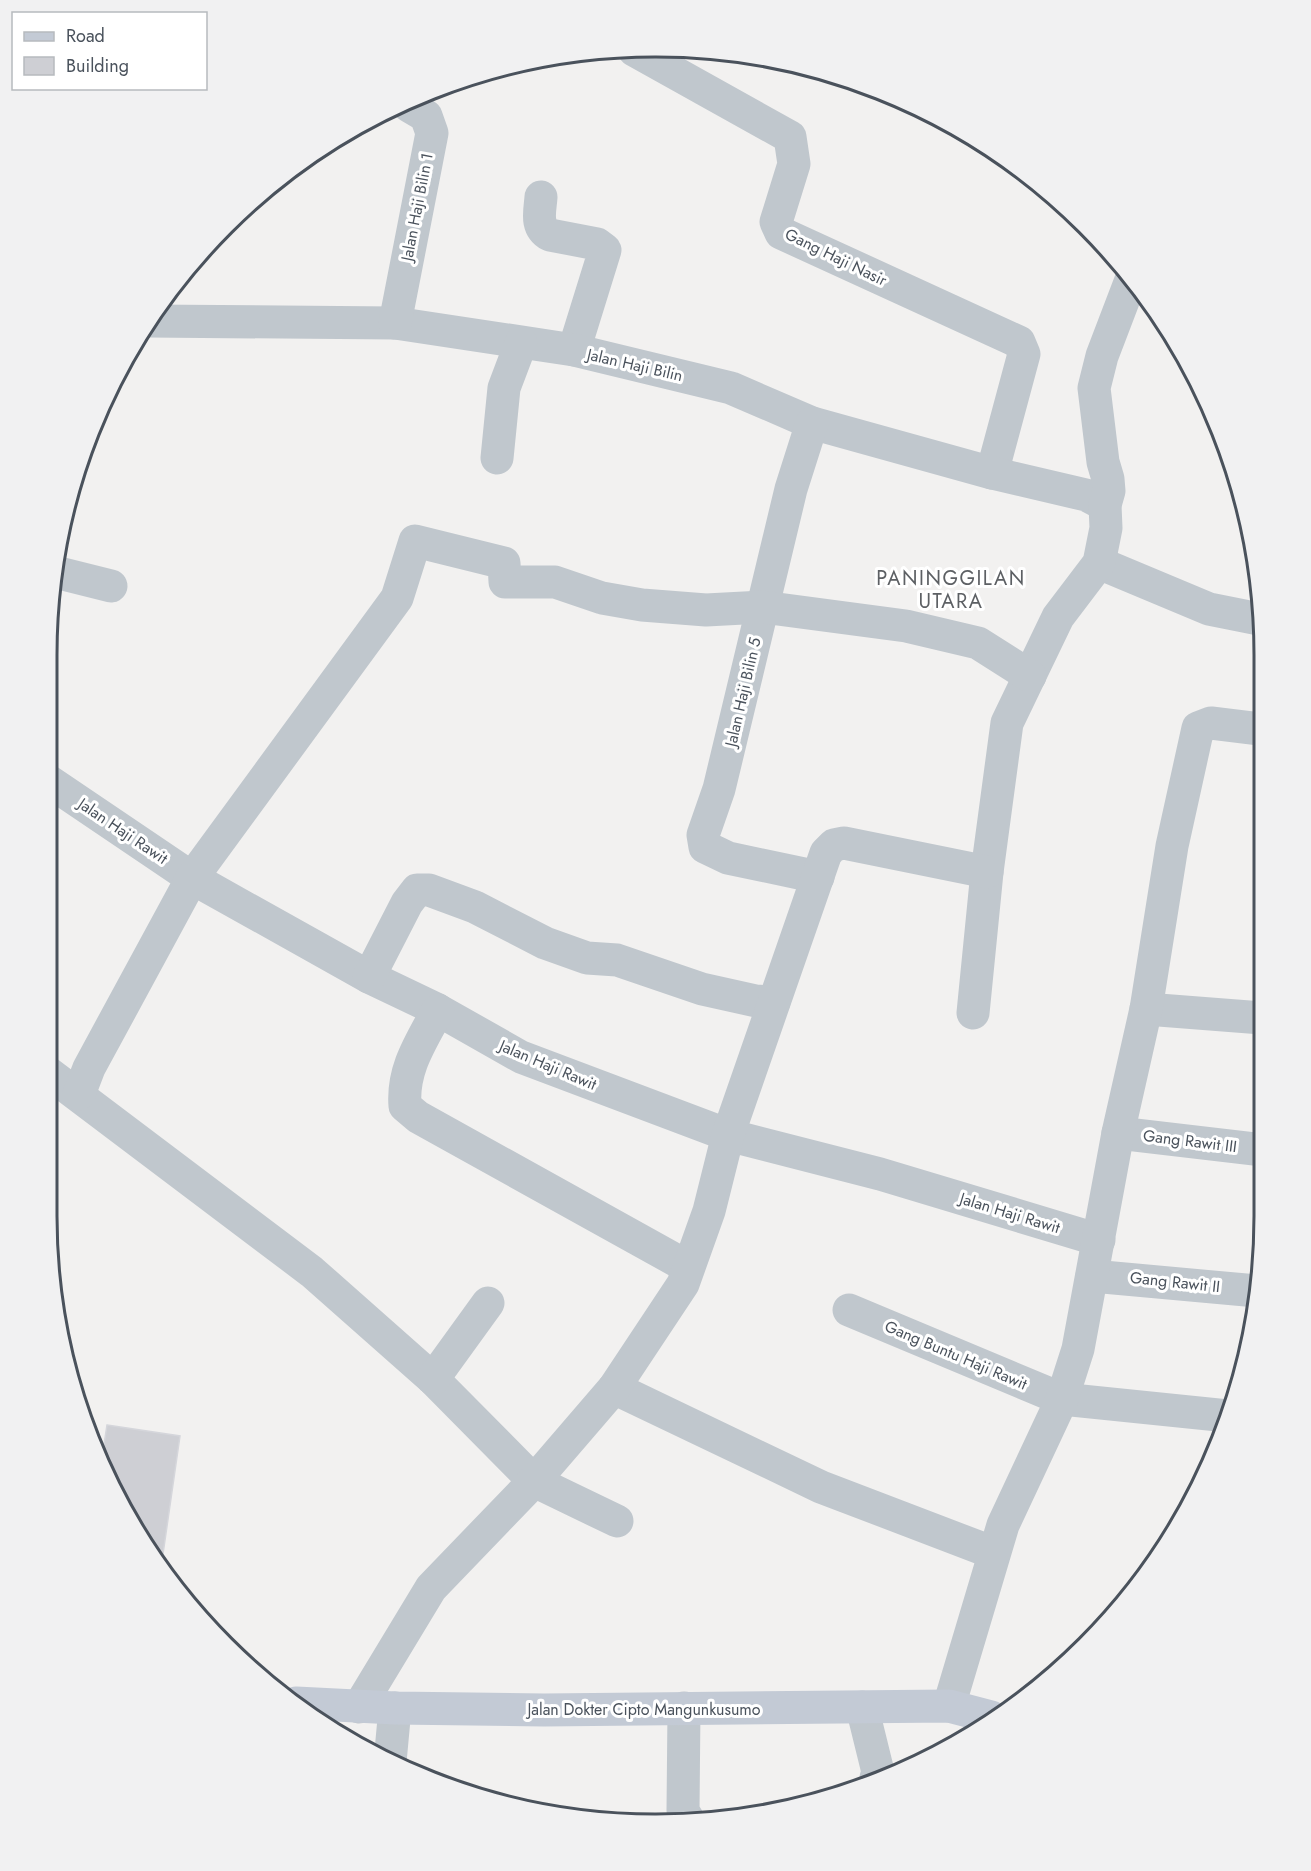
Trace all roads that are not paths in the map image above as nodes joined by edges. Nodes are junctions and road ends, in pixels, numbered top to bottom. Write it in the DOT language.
graph roads {
  1 [pos="647,57"];
  2 [pos="414,109"];
  3 [pos="541,197"];
  4 [pos="1128,288"];
  5 [pos="159,321"];
  6 [pos="395,322"];
  7 [pos="521,343"];
  8 [pos="574,350"];
  9 [pos="812,423"];
  10 [pos="496,458"];
  11 [pos="992,473"];
  12 [pos="1105,505"];
  13 [pos="1099,563"];
  14 [pos="63,574"];
  15 [pos="111,586"];
  16 [pos="763,607"];
  17 [pos="1253,618"];
  18 [pos="1030,676"];
  19 [pos="1254,728"];
  20 [pos="57,787"];
  21 [pos="987,872"];
  22 [pos="818,877"];
  23 [pos="192,878"];
  24 [pos="369,977"];
  25 [pos="774,1002"];
  26 [pos="1146,1009"];
  27 [pos="438,1010"];
  28 [pos="973,1013"];
  29 [pos="1254,1017"];
  30 [pos="57,1079"];
  31 [pos="79,1094"];
  32 [pos="1118,1132"];
  33 [pos="728,1135"];
  34 [pos="1254,1149"];
  35 [pos="1099,1240"];
  36 [pos="688,1267"];
  37 [pos="1092,1276"];
  38 [pos="1249,1290"];
  39 [pos="488,1303"];
  40 [pos="849,1310"];
  41 [pos="433,1380"];
  42 [pos="614,1388"];
  43 [pos="1062,1399"];
  44 [pos="1219,1415"];
  45 [pos="534,1481"];
  46 [pos="617,1521"];
  47 [pos="994,1553"];
  48 [pos="310,1704"];
  49 [pos="949,1706"];
  50 [pos="359,1707"];
  51 [pos="862,1707"];
  52 [pos="395,1708"];
  53 [pos="684,1708"];
  54 [pos="985,1715"];
  55 [pos="391,1752"];
  56 [pos="878,1771"];
  57 [pos="684,1813"];
  1 -- 11 [label="street, Gang Haji Nasir"];
  2 -- 6 [label="street, Jalan Haji Bilin 1"];
  3 -- 8 [label="street"];
  4 -- 12 [label="street"];
  5 -- 6 [label="street, Jalan Haji Bilin"];
  6 -- 7 [label="street, Jalan Haji Bilin"];
  7 -- 8 [label="street, Jalan Haji Bilin"];
  7 -- 10 [label="street"];
  8 -- 9 [label="street, Jalan Haji Bilin"];
  9 -- 11 [label="street, Jalan Haji Bilin"];
  9 -- 16 [label="street, Jalan Haji Bilin 5"];
  11 -- 12 [label="street, Jalan Haji Bilin"];
  12 -- 13 [label="street"];
  13 -- 17 [label="street"];
  13 -- 18 [label="street"];
  14 -- 15 [label="street"];
  16 -- 18 [label="street"];
  16 -- 22 [label="street, Jalan Haji Bilin 5"];
  16 -- 23 [label="street"];
  18 -- 21 [label="street"];
  19 -- 26 [label="street"];
  20 -- 23 [label="street, Jalan Haji Rawit"];
  21 -- 22 [label="street"];
  21 -- 28 [label="street"];
  22 -- 25 [label="street"];
  23 -- 24 [label="street, Jalan Haji Rawit"];
  23 -- 31 [label="street"];
  24 -- 25 [label="street"];
  24 -- 27 [label="street, Jalan Haji Rawit"];
  25 -- 33 [label="street"];
  26 -- 29 [label="street"];
  26 -- 32 [label="street"];
  27 -- 33 [label="street, Jalan Haji Rawit"];
  27 -- 36 [label="street"];
  30 -- 31 [label="street"];
  31 -- 41 [label="street"];
  32 -- 34 [label="street, Gang Rawit III"];
  32 -- 35 [label="street"];
  33 -- 35 [label="street, Jalan Haji Rawit"];
  33 -- 36 [label="street"];
  35 -- 37 [label="street"];
  36 -- 42 [label="street"];
  37 -- 38 [label="street, Gang Rawit II"];
  37 -- 43 [label="street"];
  39 -- 41 [label="street"];
  40 -- 43 [label="street, Gang Buntu Haji Rawit"];
  41 -- 45 [label="street"];
  42 -- 45 [label="street"];
  42 -- 47 [label="street"];
  43 -- 44 [label="street, Gang Buntu Haji Rawit"];
  43 -- 47 [label="street"];
  45 -- 46 [label="street"];
  45 -- 50 [label="street"];
  47 -- 49 [label="street"];
  48 -- 50 [label="main road, Jalan Dokter Cipto Mangunkusumo"];
  49 -- 51 [label="main road, Jalan Dokter Cipto Mangunkusumo"];
  49 -- 54 [label="main road, Jalan Dokter Cipto Mangunkusumo"];
  50 -- 52 [label="main road, Jalan Dokter Cipto Mangunkusumo"];
  51 -- 53 [label="main road, Jalan Dokter Cipto Mangunkusumo"];
  51 -- 56 [label="street"];
  52 -- 53 [label="main road, Jalan Dokter Cipto Mangunkusumo"];
  52 -- 55 [label="street"];
  53 -- 57 [label="street"];
}
